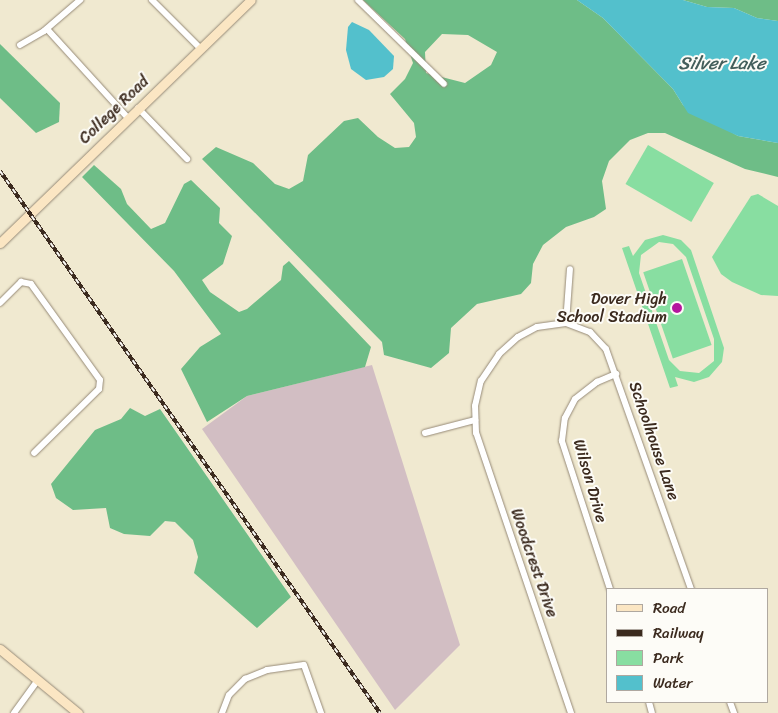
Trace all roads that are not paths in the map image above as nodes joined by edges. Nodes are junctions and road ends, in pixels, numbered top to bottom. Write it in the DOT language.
graph roads {
  1 [pos="80,0"];
  2 [pos="251,0"];
  3 [pos="358,0"];
  4 [pos="156,1"];
  5 [pos="47,29"];
  6 [pos="20,45"];
  7 [pos="201,48"];
  8 [pos="444,84"];
  9 [pos="138,108"];
  10 [pos="128,118"];
  11 [pos="187,159"];
  12 [pos="0,243"];
  13 [pos="570,269"];
  14 [pos="0,303"];
  15 [pos="566,323"];
  16 [pos="616,374"];
  17 [pos="475,420"];
  18 [pos="425,433"];
  19 [pos="34,453"];
  20 [pos="610,588"];
  21 [pos="691,588"];
  22 [pos="0,649"];
  23 [pos="38,680"];
  24 [pos="14,713"];
  25 [pos="78,713"];
  26 [pos="222,713"];
  27 [pos="321,713"];
  28 [pos="572,713"];
  1 -- 5 [label="street"];
  2 -- 7 [label="street, College Road"];
  3 -- 8 [label="street"];
  4 -- 7 [label="street"];
  5 -- 6 [label="street"];
  5 -- 10 [label="street"];
  7 -- 9 [label="street, College Road"];
  9 -- 10 [label="street, College Road"];
  9 -- 11 [label="street"];
  10 -- 12 [label="street, College Road"];
  13 -- 15 [label="street"];
  14 -- 19 [label="street"];
  15 -- 16 [label="street, Schoolhouse Lane"];
  15 -- 17 [label="street, Woodcrest Drive"];
  16 -- 20 [label="street, Wilson Drive"];
  16 -- 21 [label="street, Schoolhouse Lane"];
  17 -- 18 [label="street"];
  17 -- 28 [label="street, Woodcrest Drive"];
  22 -- 23 [label="street"];
  23 -- 24 [label="street"];
  23 -- 25 [label="street"];
  26 -- 27 [label="street"];
}
